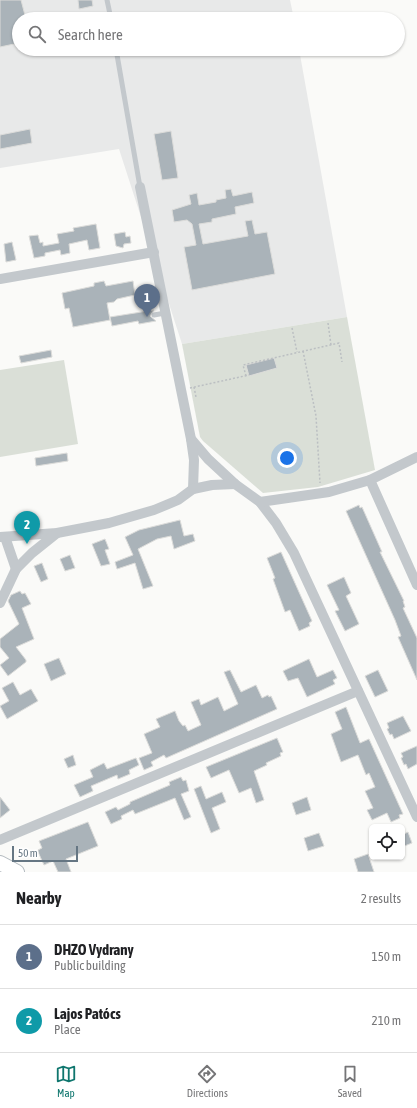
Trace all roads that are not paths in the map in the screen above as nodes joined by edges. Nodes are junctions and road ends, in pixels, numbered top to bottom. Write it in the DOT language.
graph roads {
  1 [pos="108,0"];
  2 [pos="110,12"];
  3 [pos="117,56"];
  4 [pos="140,187"];
  5 [pos="154,252"];
  6 [pos="0,279"];
  7 [pos="165,313"];
  8 [pos="154,315"];
  9 [pos="191,439"];
  10 [pos="417,457"];
  11 [pos="370,480"];
  12 [pos="235,484"];
  13 [pos="193,488"];
  14 [pos="260,502"];
  15 [pos="57,533"];
  16 [pos="2,537"];
  17 [pos="16,569"];
  18 [pos="417,585"];
  19 [pos="0,603"];
  20 [pos="358,691"];
  21 [pos="417,817"];
  22 [pos="0,840"];
  1 -- 2 [label="lane"];
  3 -- 4 [label="lane"];
  4 -- 5 [label="street"];
  5 -- 6 [label="street"];
  5 -- 7 [label="street"];
  7 -- 8 [label="lane"];
  7 -- 9 [label="street"];
  9 -- 12 [label="street"];
  9 -- 13 [label="street"];
  10 -- 11 [label="street"];
  11 -- 14 [label="street"];
  11 -- 18 [label="street"];
  12 -- 13 [label="street"];
  12 -- 14 [label="street"];
  13 -- 15 [label="street"];
  14 -- 20 [label="street"];
  15 -- 16 [label="street"];
  15 -- 17 [label="street"];
  16 -- 17 [label="street"];
  17 -- 19 [label="street"];
  20 -- 21 [label="street"];
  20 -- 22 [label="street"];
}
